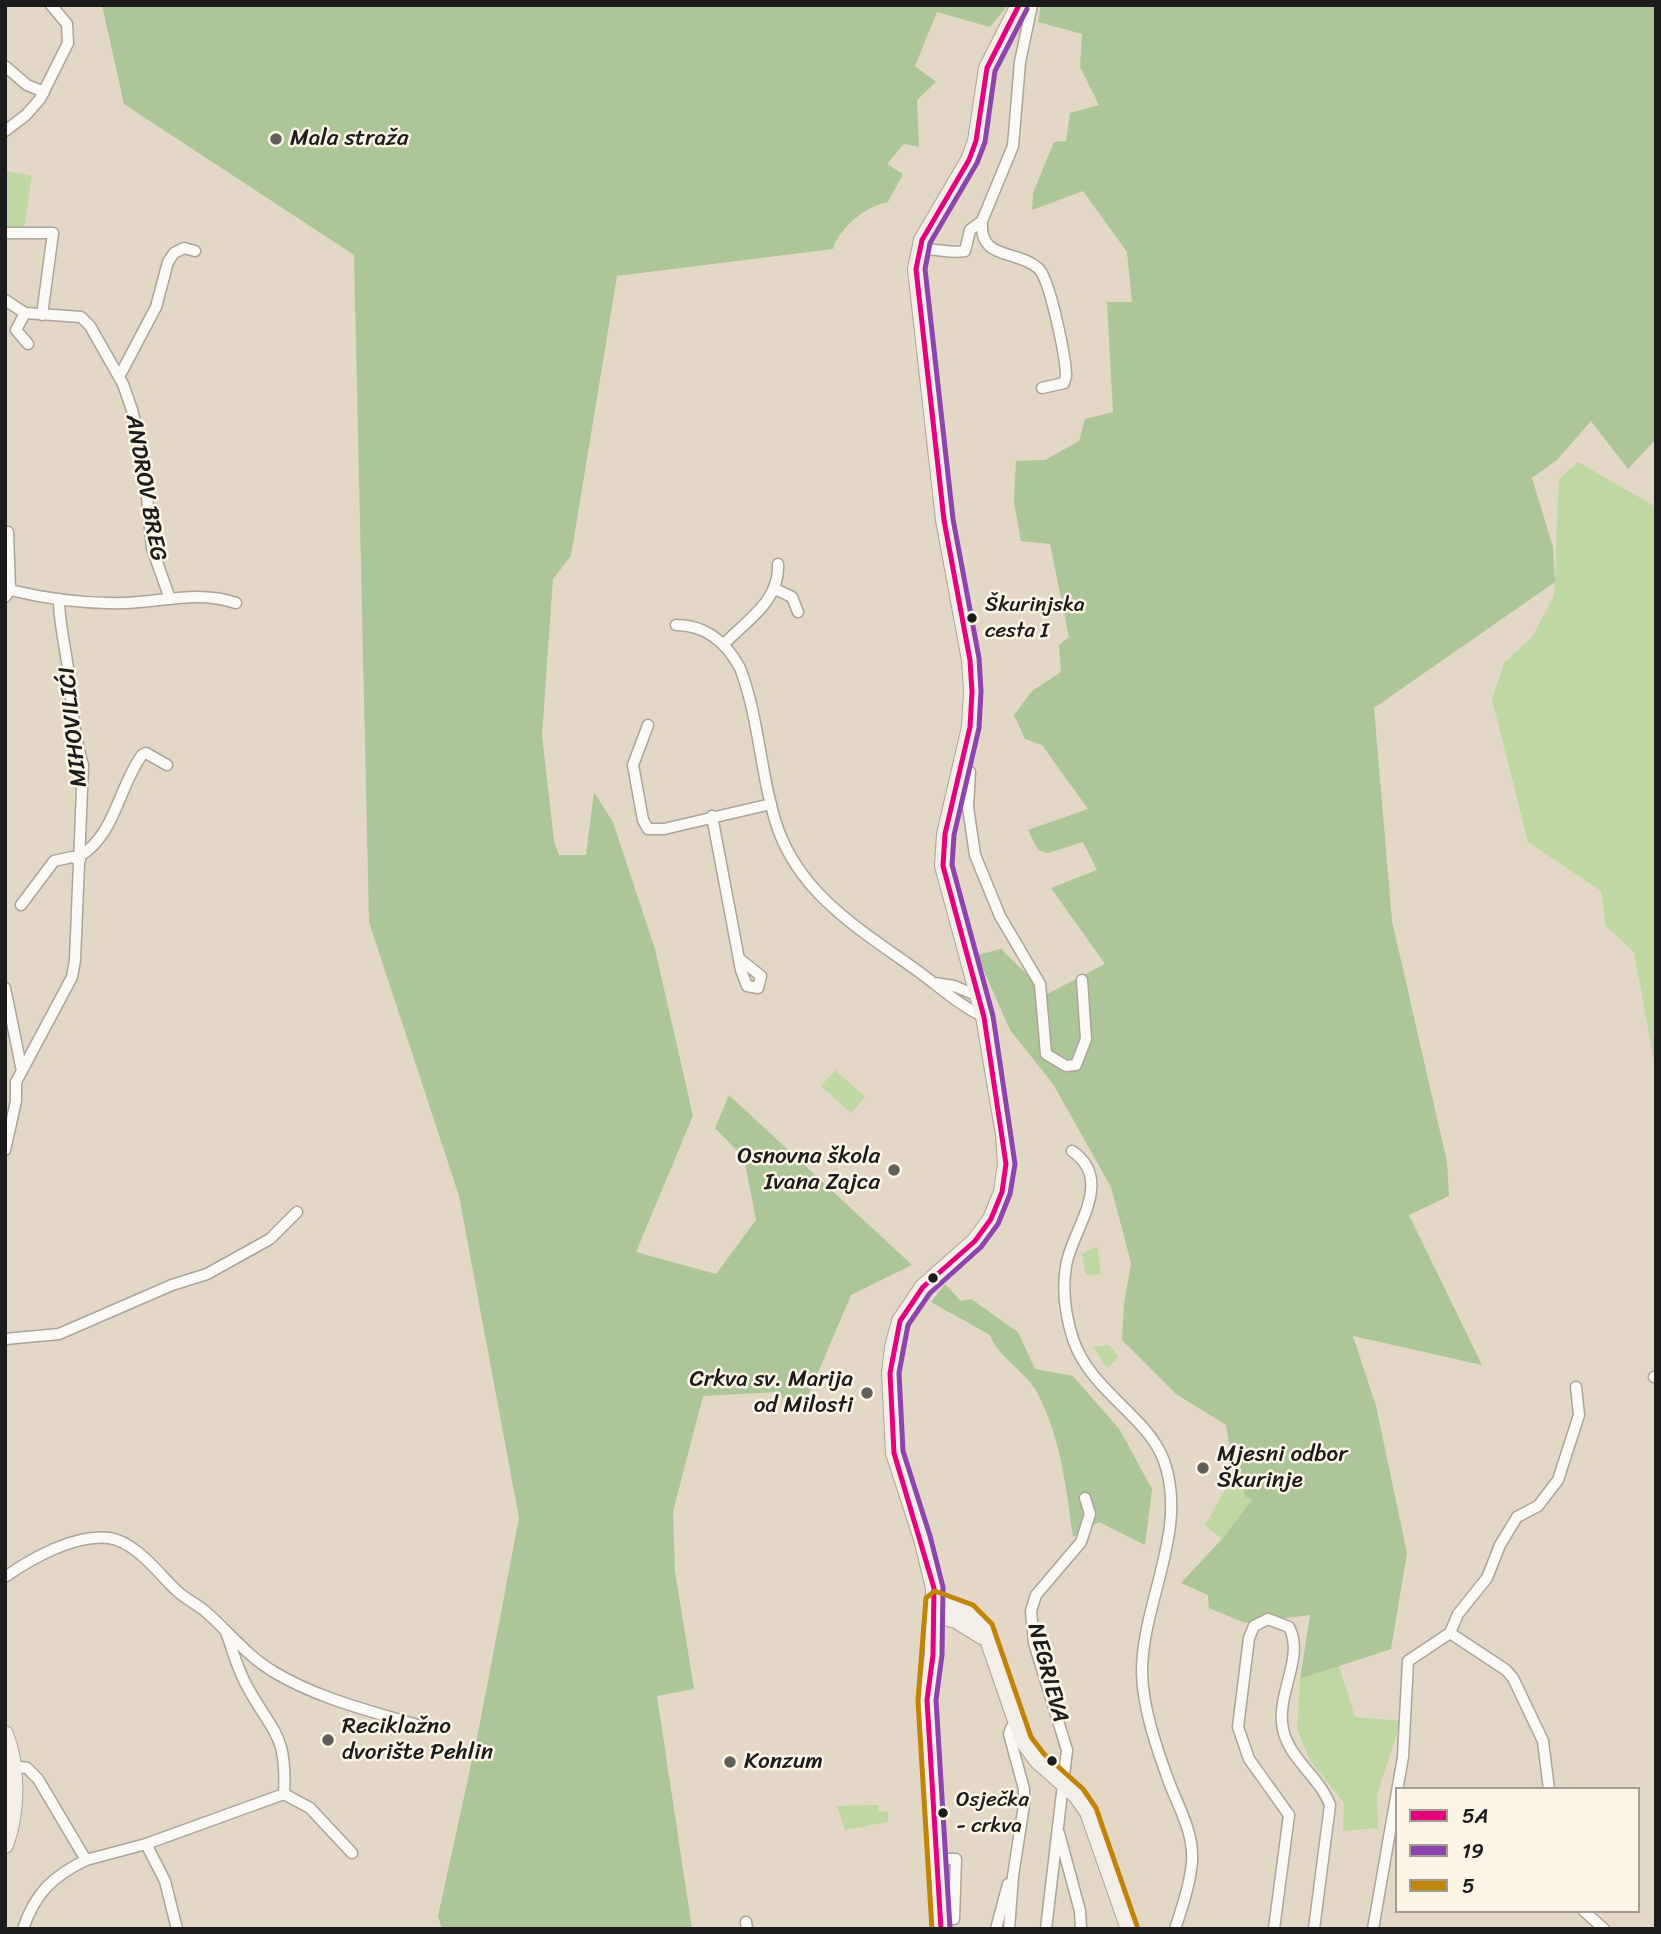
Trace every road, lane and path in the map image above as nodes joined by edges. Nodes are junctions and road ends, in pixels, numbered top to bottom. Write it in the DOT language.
graph roads {
  1 [pos="51,5"];
  2 [pos="1019,5"];
  3 [pos="1032,5"];
  4 [pos="5,66"];
  5 [pos="44,92"];
  6 [pos="5,131"];
  7 [pos="982,221"];
  8 [pos="5,233"];
  9 [pos="918,249"];
  10 [pos="195,251"];
  11 [pos="5,300"];
  12 [pos="26,313"];
  13 [pos="42,315"];
  14 [pos="28,344"];
  15 [pos="119,377"];
  16 [pos="1042,388"];
  17 [pos="8,533"];
  18 [pos="778,564"];
  19 [pos="775,589"];
  20 [pos="8,594"];
  21 [pos="59,599"];
  22 [pos="170,599"];
  23 [pos="236,603"];
  24 [pos="798,612"];
  25 [pos="676,625"];
  26 [pos="724,644"];
  27 [pos="648,725"];
  28 [pos="167,765"];
  29 [pos="961,765"];
  30 [pos="771,804"];
  31 [pos="712,816"];
  32 [pos="80,858"];
  33 [pos="21,905"];
  34 [pos="741,960"];
  35 [pos="971,968"];
  36 [pos="1082,980"];
  37 [pos="934,983"];
  38 [pos="954,986"];
  39 [pos="5,988"];
  40 [pos="978,996"];
  41 [pos="984,1017"];
  42 [pos="19,1076"];
  43 [pos="5,1088"];
  44 [pos="5,1150"];
  45 [pos="1072,1151"];
  46 [pos="297,1212"];
  47 [pos="5,1339"];
  48 [pos="1576,1387"];
  49 [pos="1085,1498"];
  50 [pos="5,1577"];
  51 [pos="934,1607"];
  52 [pos="962,1623"];
  53 [pos="225,1629"];
  54 [pos="1450,1633"];
  55 [pos="988,1643"];
  56 [pos="933,1655"];
  57 [pos="1017,1725"];
  58 [pos="420,1726"];
  59 [pos="5,1734"];
  60 [pos="13,1766"];
  61 [pos="1062,1783"];
  62 [pos="1397,1787"];
  63 [pos="1549,1787"];
  64 [pos="284,1794"];
  65 [pos="1395,1795"];
  66 [pos="1058,1828"];
  67 [pos="146,1844"];
  68 [pos="5,1846"];
  69 [pos="352,1853"];
  70 [pos="943,1859"];
  71 [pos="86,1860"];
  72 [pos="1013,1876"];
  73 [pos="1586,1913"];
  74 [pos="947,1924"];
  75 [pos="23,1929"];
  76 [pos="177,1929"];
  77 [pos="996,1929"];
  78 [pos="1009,1929"];
  79 [pos="1046,1929"];
  80 [pos="1081,1929"];
  81 [pos="1129,1929"];
  82 [pos="1175,1929"];
  83 [pos="1274,1929"];
  84 [pos="1314,1929"];
  85 [pos="1373,1929"];
  86 [pos="1604,1929"];
  1 -- 5 [label="street"];
  2 -- 9 [label="street"];
  3 -- 7 [label="street"];
  4 -- 5 [label="street"];
  5 -- 6 [label="street"];
  7 -- 9 [label="street"];
  7 -- 16 [label="street"];
  8 -- 13 [label="street"];
  9 -- 29 [label="street"];
  10 -- 15 [label="street"];
  11 -- 12 [label="street, ANDROV BREG"];
  12 -- 13 [label="street, ANDROV BREG"];
  12 -- 14 [label="street"];
  13 -- 15 [label="street, ANDROV BREG"];
  15 -- 22 [label="street, ANDROV BREG"];
  17 -- 20 [label="street"];
  18 -- 19 [label="street"];
  19 -- 24 [label="street"];
  19 -- 26 [label="street"];
  20 -- 21 [label="street"];
  21 -- 22 [label="street"];
  21 -- 32 [label="street, MIHOVILIĆI"];
  22 -- 23 [label="street"];
  25 -- 26 [label="street"];
  26 -- 30 [label="street"];
  27 -- 31 [label="street"];
  28 -- 32 [label="street, MIHOVILIĆI"];
  29 -- 35 [label="street"];
  29 -- 36 [label="street"];
  30 -- 31 [label="street"];
  30 -- 37 [label="street"];
  31 -- 34 [label="street"];
  32 -- 33 [label="street"];
  32 -- 42 [label="street, MIHOVILIĆI"];
  35 -- 38 [label="street"];
  35 -- 40 [label="street"];
  37 -- 38 [label="street"];
  37 -- 41 [label="street"];
  38 -- 40 [label="street"];
  39 -- 42 [label="street, MIHOVILIĆI"];
  40 -- 41 [label="street"];
  41 -- 51 [label="street"];
  42 -- 43 [label="street"];
  42 -- 44 [label="street, MIHOVILIĆI"];
  45 -- 82 [label="street"];
  46 -- 47 [label="street"];
  48 -- 54 [label="street"];
  49 -- 61 [label="street, NEGRIEVA"];
  50 -- 53 [label="street"];
  51 -- 52 [label="street"];
  51 -- 55 [label="street"];
  51 -- 56 [label="street"];
  52 -- 55 [label="street"];
  52 -- 56 [label="street"];
  53 -- 58 [label="street"];
  53 -- 64 [label="street"];
  54 -- 62 [label="street"];
  54 -- 63 [label="street"];
  55 -- 57 [label="street"];
  56 -- 74 [label="street"];
  57 -- 61 [label="street"];
  57 -- 72 [label="street"];
  59 -- 60 [label="street"];
  60 -- 68 [label="street"];
  60 -- 71 [label="street"];
  61 -- 66 [label="street, NEGRIEVA"];
  61 -- 81 [label="street"];
  64 -- 67 [label="street"];
  64 -- 69 [label="street"];
  65 -- 85 [label="street"];
  66 -- 79 [label="street, NEGRIEVA"];
  66 -- 80 [label="street"];
  67 -- 71 [label="street"];
  67 -- 76 [label="street"];
  70 -- 74 [label="street"];
  71 -- 75 [label="street"];
  72 -- 77 [label="street"];
  72 -- 78 [label="street"];
  73 -- 86 [label="street"];
  83 -- 84 [label="street"];
}
